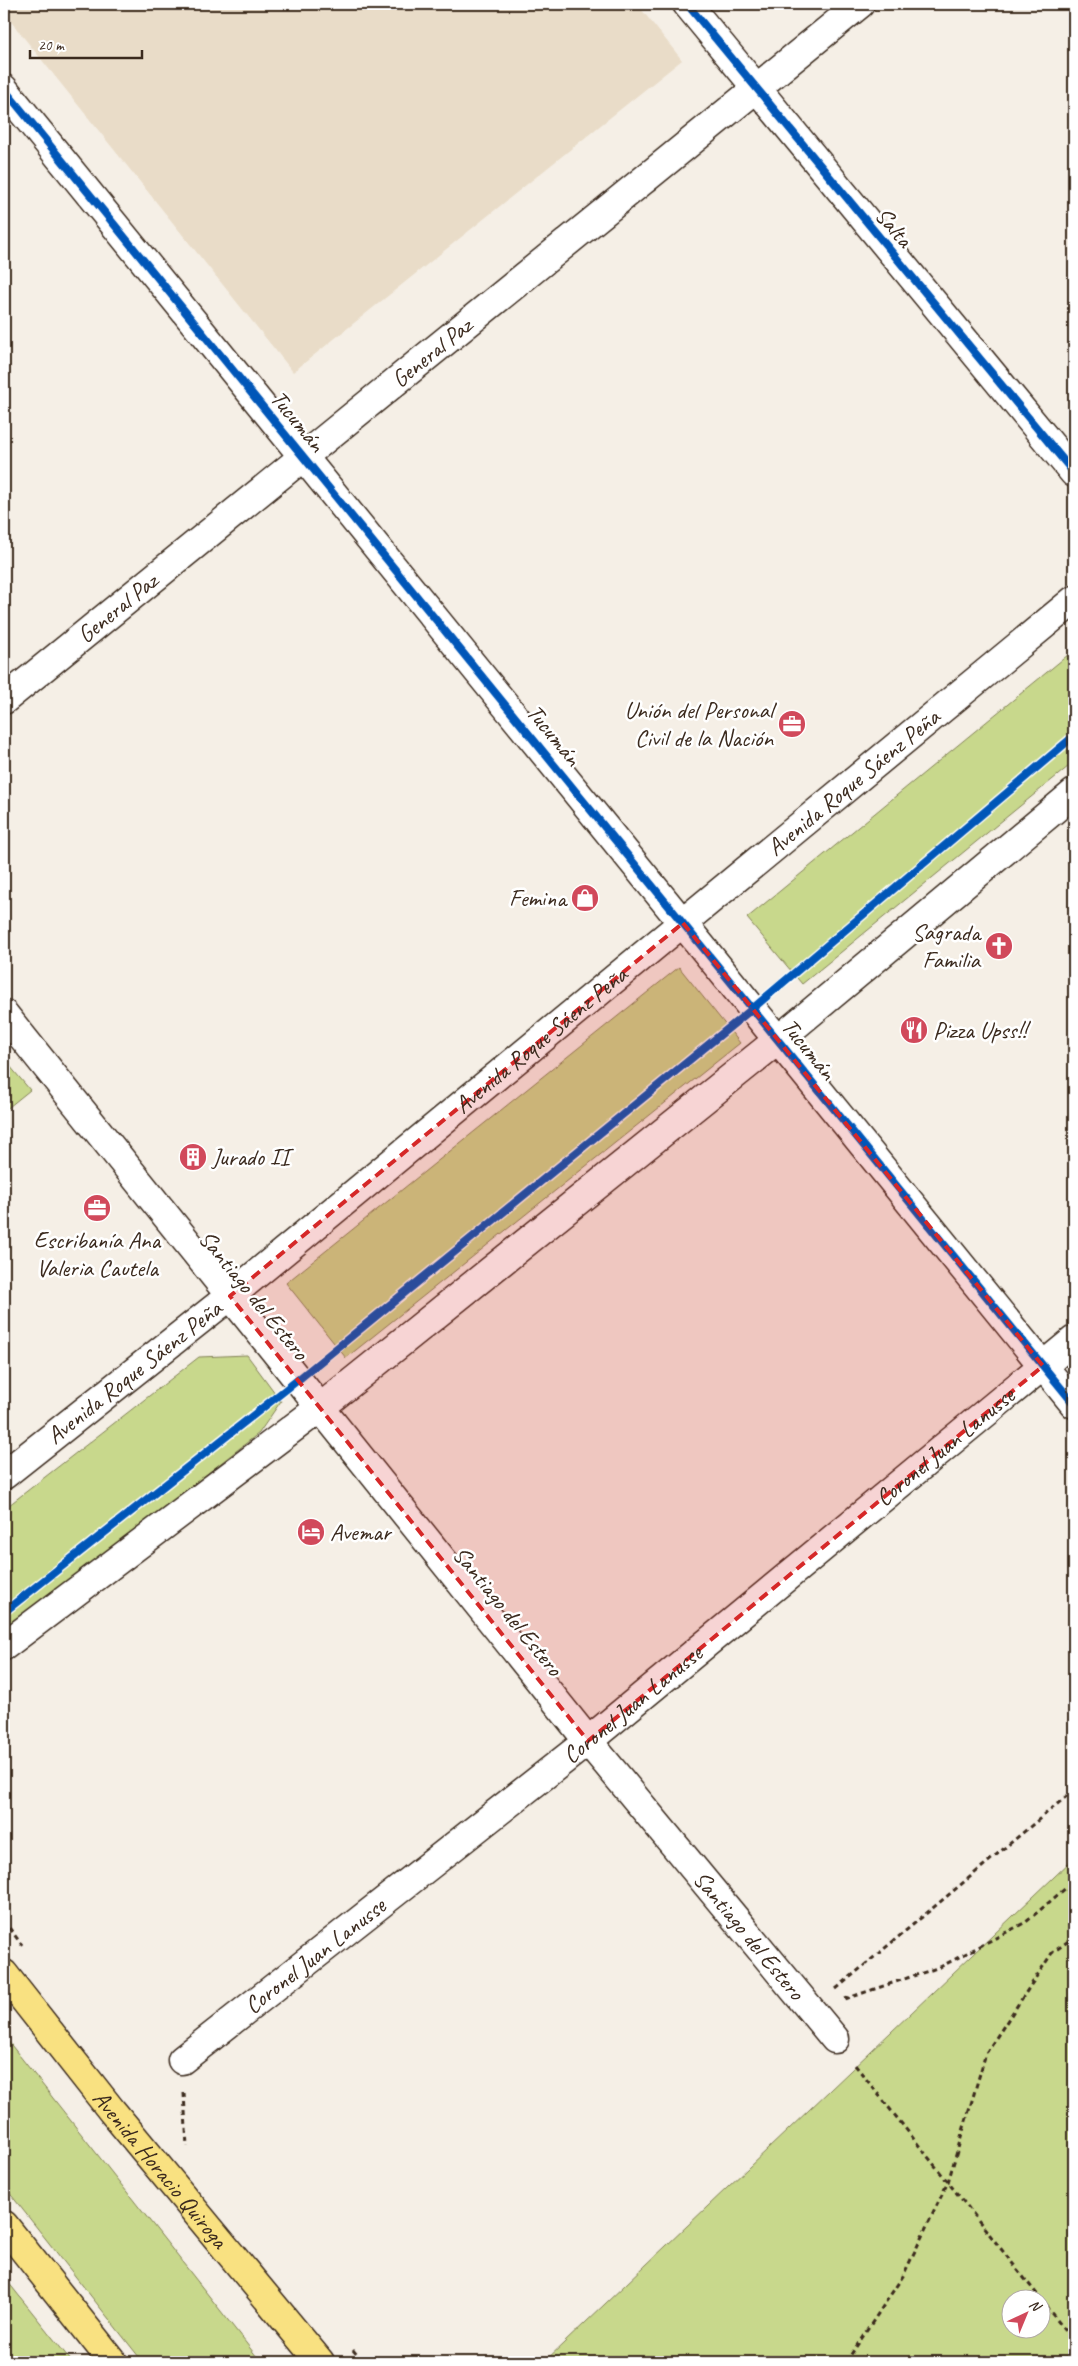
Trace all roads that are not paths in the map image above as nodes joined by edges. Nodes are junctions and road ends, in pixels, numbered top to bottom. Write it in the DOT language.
graph roads {
  1 [pos="687,4"];
  2 [pos="860,4"];
  3 [pos="4,89"];
  4 [pos="756,89"];
  5 [pos="303,457"];
  6 [pos="1074,473"];
  7 [pos="1074,600"];
  8 [pos="4,700"];
  9 [pos="1074,793"];
  10 [pos="683,923"];
  11 [pos="4,1014"];
  12 [pos="778,1040"];
  13 [pos="230,1296"];
  14 [pos="1074,1340"];
  15 [pos="1043,1366"];
  16 [pos="1074,1404"];
  17 [pos="321,1407"];
  18 [pos="4,1475"];
  19 [pos="4,1646"];
  20 [pos="588,1741"];
  21 [pos="4,1974"];
  22 [pos="835,2039"];
  23 [pos="182,2060"];
  24 [pos="4,2225"];
  25 [pos="113,2362"];
  26 [pos="320,2362"];
  1 -- 4 [label="street, Salta"];
  2 -- 4 [label="street, General Paz"];
  3 -- 5 [label="street, Tucumán"];
  4 -- 5 [label="street, General Paz"];
  4 -- 6 [label="street, Salta"];
  5 -- 8 [label="street, General Paz"];
  5 -- 10 [label="street, Tucumán"];
  7 -- 10 [label="street, Avenida Roque Sáenz Peña"];
  9 -- 12 [label="street"];
  10 -- 12 [label="street, Tucumán"];
  10 -- 13 [label="street, Avenida Roque Sáenz Peña"];
  11 -- 13 [label="street, Santiago del Estero"];
  12 -- 15 [label="street, Tucumán"];
  12 -- 17 [label="street"];
  13 -- 17 [label="street, Santiago del Estero"];
  13 -- 18 [label="street, Avenida Roque Sáenz Peña"];
  14 -- 15 [label="street, Coronel Juan Lanusse"];
  15 -- 16 [label="street, Tucumán"];
  15 -- 20 [label="street, Coronel Juan Lanusse"];
  17 -- 19 [label="street"];
  17 -- 20 [label="street, Santiago del Estero"];
  20 -- 22 [label="street, Santiago del Estero"];
  20 -- 23 [label="street, Coronel Juan Lanusse"];
  21 -- 26 [label="main road, Avenida Horacio Quiroga"];
  24 -- 25 [label="main road"];
}
